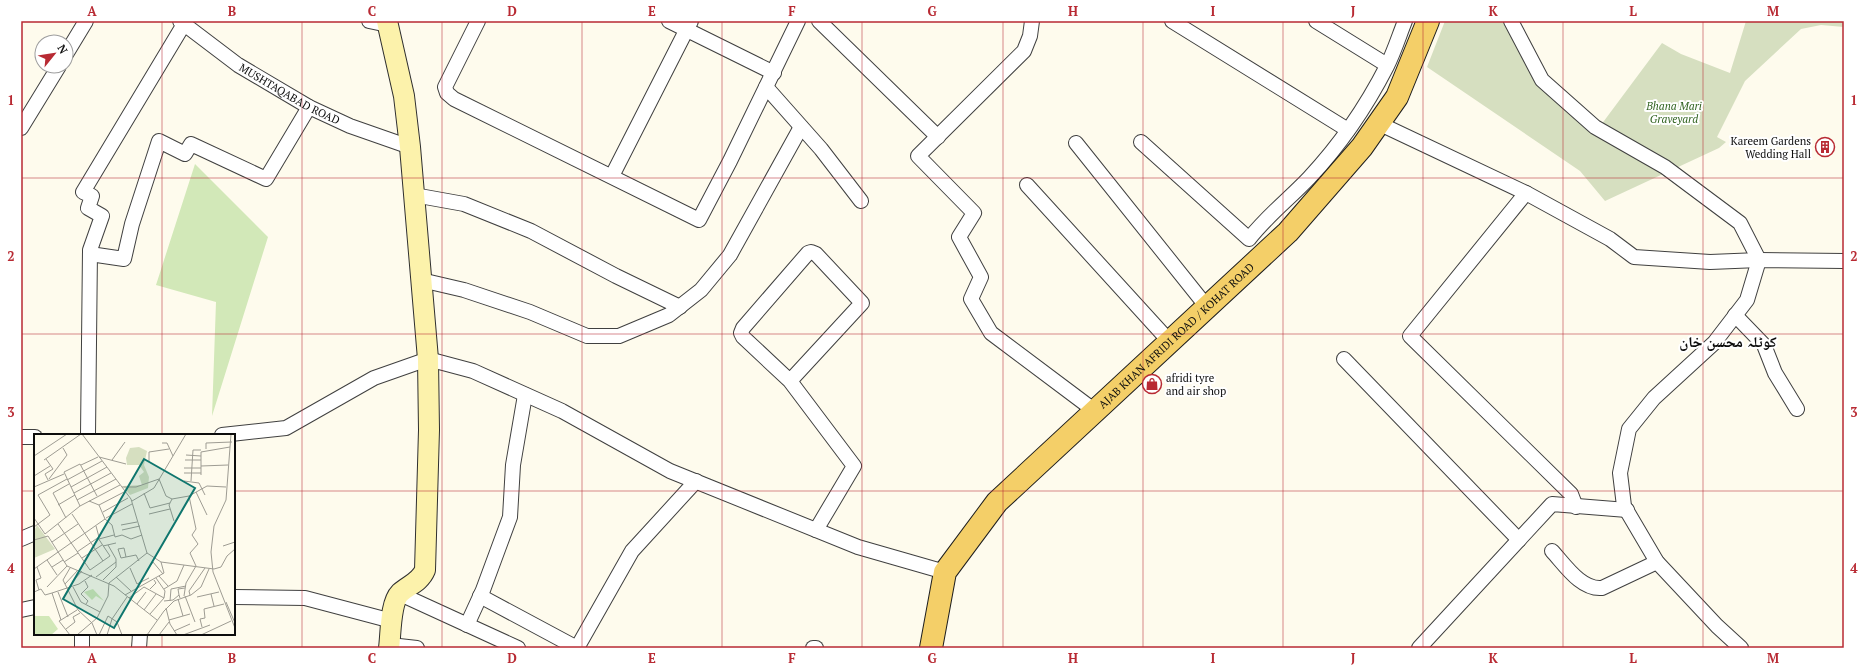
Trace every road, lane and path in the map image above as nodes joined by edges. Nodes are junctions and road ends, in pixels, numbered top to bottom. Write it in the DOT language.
graph roads {
  1 [pos="86,21"];
  2 [pos="478,21"];
  3 [pos="669,21"];
  4 [pos="798,21"];
  5 [pos="819,21"];
  6 [pos="1032,21"];
  7 [pos="1172,21"];
  8 [pos="1316,21"];
  9 [pos="1406,21"];
  10 [pos="1428,21"];
  11 [pos="1511,21"];
  12 [pos="381,22"];
  13 [pos="188,24"];
  14 [pos="689,25"];
  15 [pos="74,41"];
  16 [pos="1387,65"];
  17 [pos="774,73"];
  18 [pos="54,74"];
  19 [pos="766,88"];
  20 [pos="309,107"];
  21 [pos="1378,123"];
  22 [pos="801,127"];
  23 [pos="21,128"];
  24 [pos="1348,130"];
  25 [pos="938,137"];
  26 [pos="1141,142"];
  27 [pos="1076,143"];
  28 [pos="410,147"];
  29 [pos="612,176"];
  30 [pos="1027,185"];
  31 [pos="1526,193"];
  32 [pos="414,194"];
  33 [pos="861,201"];
  34 [pos="90,254"];
  35 [pos="1759,260"];
  36 [pos="1844,261"];
  37 [pos="421,280"];
  38 [pos="680,307"];
  39 [pos="1207,307"];
  40 [pos="1735,315"];
  41 [pos="1170,342"];
  42 [pos="428,359"];
  43 [pos="1344,359"];
  44 [pos="790,381"];
  45 [pos="525,395"];
  46 [pos="1797,409"];
  47 [pos="1095,412"];
  48 [pos="88,434"];
  49 [pos="231,434"];
  50 [pos="21,437"];
  51 [pos="34,437"];
  52 [pos="696,481"];
  53 [pos="1576,507"];
  54 [pos="1627,510"];
  55 [pos="816,530"];
  56 [pos="34,533"];
  57 [pos="21,539"];
  58 [pos="1519,540"];
  59 [pos="1552,551"];
  60 [pos="1658,562"];
  61 [pos="945,572"];
  62 [pos="400,594"];
  63 [pos="480,596"];
  64 [pos="235,597"];
  65 [pos="34,607"];
  66 [pos="21,610"];
  67 [pos="392,621"];
  68 [pos="467,625"];
  69 [pos="82,635"];
  70 [pos="140,635"];
  71 [pos="389,646"];
  72 [pos="82,648"];
  73 [pos="139,648"];
  74 [pos="417,648"];
  75 [pos="518,648"];
  76 [pos="577,648"];
  77 [pos="812,648"];
  78 [pos="816,648"];
  79 [pos="931,648"];
  80 [pos="1419,648"];
  81 [pos="1741,648"];
  1 -- 15 [label="street"];
  2 -- 29 [label="street"];
  3 -- 14 [label="street"];
  4 -- 17 [label="street"];
  5 -- 25 [label="street"];
  6 -- 25 [label="street"];
  7 -- 24 [label="street"];
  8 -- 16 [label="street"];
  9 -- 16 [label="street"];
  10 -- 21 [label="main road, AJAB KHAN AFRIDI ROAD / KOHAT ROAD"];
  11 -- 35 [label="street"];
  12 -- 28 [label="street"];
  13 -- 20 [label="street, MUSHTAQABAD ROAD"];
  13 -- 34 [label="street"];
  14 -- 17 [label="street"];
  14 -- 29 [label="street"];
  16 -- 24 [label="street"];
  17 -- 19 [label="street"];
  18 -- 23 [label="street"];
  19 -- 22 [label="street"];
  19 -- 29 [label="street"];
  20 -- 28 [label="street, MUSHTAQABAD ROAD"];
  20 -- 34 [label="street"];
  21 -- 31 [label="street"];
  21 -- 39 [label="main road, AJAB KHAN AFRIDI ROAD / KOHAT ROAD"];
  22 -- 33 [label="street"];
  22 -- 38 [label="street"];
  24 -- 26 [label="street"];
  25 -- 47 [label="street"];
  27 -- 39 [label="street"];
  28 -- 32 [label="street"];
  30 -- 41 [label="street"];
  31 -- 35 [label="street"];
  31 -- 53 [label="street"];
  32 -- 37 [label="street"];
  32 -- 38 [label="street"];
  34 -- 48 [label="street"];
  35 -- 36 [label="street"];
  35 -- 40 [label="street"];
  37 -- 38 [label="street"];
  37 -- 42 [label="street"];
  39 -- 41 [label="main road, AJAB KHAN AFRIDI ROAD / KOHAT ROAD"];
  40 -- 46 [label="street"];
  40 -- 54 [label="street"];
  41 -- 47 [label="main road, AJAB KHAN AFRIDI ROAD / KOHAT ROAD"];
  42 -- 45 [label="street"];
  42 -- 49 [label="street"];
  42 -- 62 [label="street"];
  43 -- 58 [label="street"];
  44 -- 44 [label="street"];
  44 -- 55 [label="street"];
  45 -- 52 [label="street"];
  45 -- 63 [label="street"];
  47 -- 61 [label="main road, AJAB KHAN AFRIDI ROAD / KOHAT ROAD"];
  50 -- 51 [label="street"];
  52 -- 55 [label="street"];
  52 -- 76 [label="street"];
  53 -- 54 [label="street"];
  53 -- 58 [label="street"];
  54 -- 60 [label="street"];
  55 -- 61 [label="street"];
  56 -- 57 [label="street"];
  58 -- 80 [label="street"];
  59 -- 60 [label="street"];
  60 -- 81 [label="street"];
  61 -- 79 [label="main road, AJAB KHAN AFRIDI ROAD / KOHAT ROAD"];
  62 -- 67 [label="street"];
  62 -- 68 [label="street"];
  63 -- 68 [label="street"];
  63 -- 76 [label="street"];
  64 -- 67 [label="street"];
  65 -- 66 [label="street"];
  67 -- 71 [label="street"];
  68 -- 75 [label="street"];
  69 -- 72 [label="street"];
  70 -- 73 [label="street"];
  71 -- 74 [label="street"];
  77 -- 78 [label="street"];
}
